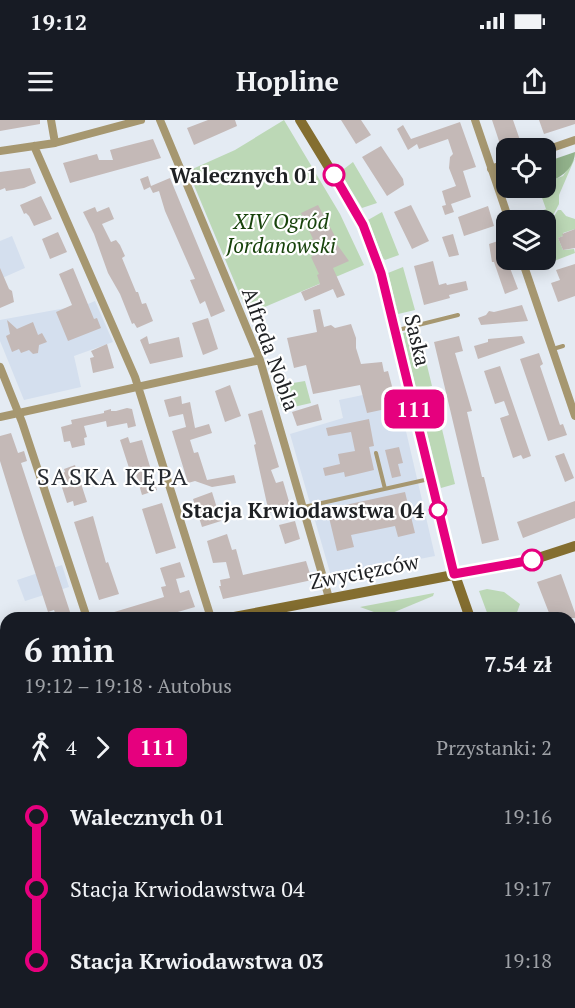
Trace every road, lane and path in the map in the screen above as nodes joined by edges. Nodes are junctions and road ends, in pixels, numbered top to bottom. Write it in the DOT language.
graph roads {
  1 [pos="51,120"];
  2 [pos="141,120"];
  3 [pos="160,120"];
  4 [pos="300,120"];
  5 [pos="475,120"];
  6 [pos="575,140"];
  7 [pos="55,143"];
  8 [pos="34,146"];
  9 [pos="556,147"];
  10 [pos="0,151"];
  11 [pos="496,167"];
  12 [pos="491,169"];
  13 [pos="505,210"];
  14 [pos="525,270"];
  15 [pos="458,315"];
  16 [pos="396,330"];
  17 [pos="563,346"];
  18 [pos="552,349"];
  19 [pos="260,360"];
  20 [pos="0,367"];
  21 [pos="138,387"];
  22 [pos="19,413"];
  23 [pos="575,416"];
  24 [pos="0,417"];
  25 [pos="376,453"];
  26 [pos="431,478"];
  27 [pos="385,489"];
  28 [pos="303,507"];
  29 [pos="575,546"];
  30 [pos="454,574"];
  31 [pos="329,598"];
  32 [pos="85,612"];
  33 [pos="210,612"];
  34 [pos="259,612"];
  35 [pos="468,612"];
  1 -- 7 [label="street"];
  2 -- 7 [label="street"];
  3 -- 19 [label="street, Alfreda Nobla"];
  4 -- 16 [label="street, Saska"];
  5 -- 12 [label="street"];
  6 -- 9 [label="street"];
  7 -- 8 [label="street"];
  8 -- 10 [label="street"];
  8 -- 21 [label="street"];
  11 -- 12 [label="street"];
  12 -- 13 [label="street"];
  14 -- 18 [label="street"];
  15 -- 16 [label="lane"];
  16 -- 26 [label="street, Saska"];
  17 -- 18 [label="lane"];
  18 -- 23 [label="street"];
  19 -- 21 [label="street"];
  19 -- 28 [label="street, Alfreda Nobla"];
  20 -- 22 [label="street"];
  21 -- 22 [label="street"];
  21 -- 33 [label="street"];
  22 -- 24 [label="street"];
  22 -- 32 [label="street"];
  25 -- 27 [label="lane"];
  26 -- 27 [label="lane"];
  26 -- 30 [label="street, Saska"];
  27 -- 28 [label="lane"];
  28 -- 31 [label="street, Alfreda Nobla"];
  29 -- 30 [label="street, Zwycięzców"];
  30 -- 31 [label="street, Zwycięzców"];
  30 -- 35 [label="street, Saska"];
  31 -- 34 [label="street, Zwycięzców"];
}
